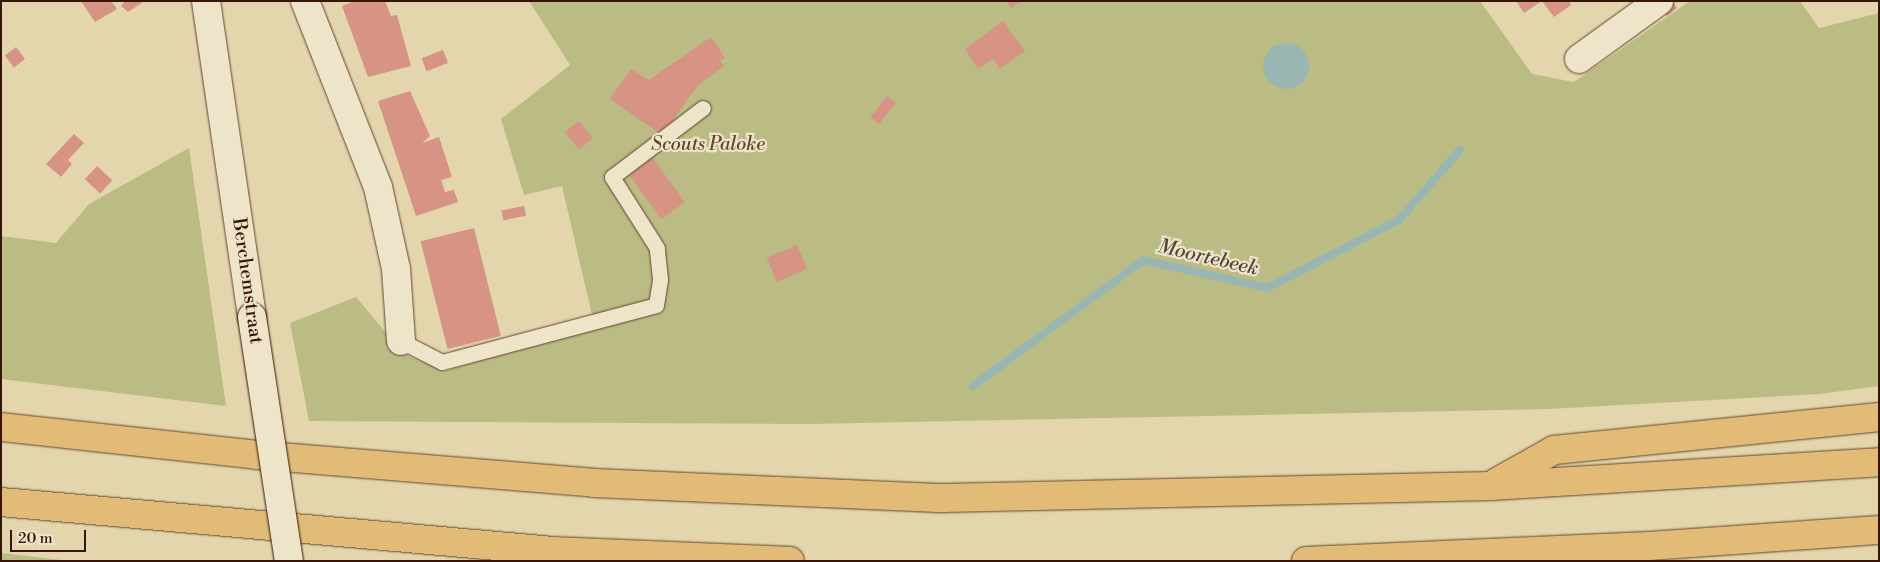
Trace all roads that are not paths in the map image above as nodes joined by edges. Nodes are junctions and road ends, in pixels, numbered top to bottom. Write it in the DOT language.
graph roads {
  1 [pos="206,1"];
  2 [pos="305,1"];
  3 [pos="1659,1"];
  4 [pos="1579,59"];
  5 [pos="703,108"];
  6 [pos="401,341"];
  7 [pos="1879,417"];
  8 [pos="1,427"];
  9 [pos="1879,462"];
  10 [pos="1492,486"];
  11 [pos="1,502"];
  12 [pos="1879,530"];
  13 [pos="1361,560"];
  14 [pos="289,561"];
  15 [pos="790,561"];
  16 [pos="1306,561"];
  1 -- 14 [label="street, Berchemstraat, bridge"];
  2 -- 6 [label="street"];
  3 -- 4 [label="street"];
  5 -- 6 [label="lane"];
  7 -- 10 [label="highway"];
  8 -- 10 [label="highway"];
  9 -- 10 [label="highway"];
  11 -- 15 [label="highway"];
  12 -- 13 [label="highway"];
  13 -- 16 [label="highway"];
}
